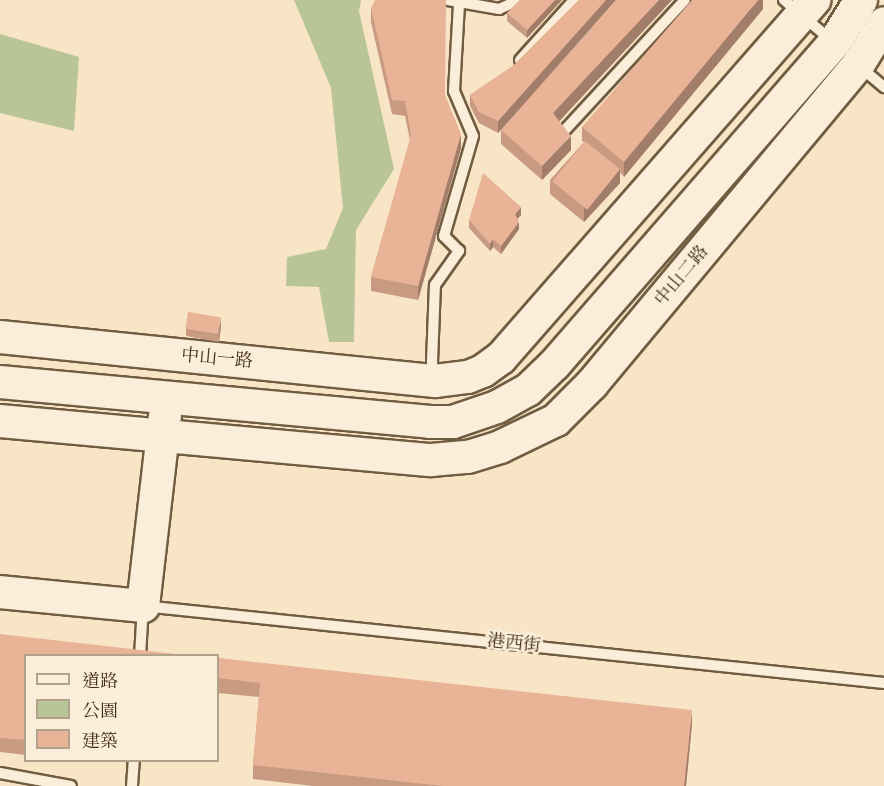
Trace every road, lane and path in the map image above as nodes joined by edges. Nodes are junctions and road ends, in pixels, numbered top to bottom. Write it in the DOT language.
graph roads {
  1 [pos="448,0"];
  2 [pos="519,0"];
  3 [pos="574,0"];
  4 [pos="685,0"];
  5 [pos="861,0"];
  6 [pos="459,3"];
  7 [pos="800,5"];
  8 [pos="884,23"];
  9 [pos="846,54"];
  10 [pos="509,72"];
  11 [pos="884,87"];
  12 [pos="469,97"];
  13 [pos="459,103"];
  14 [pos="564,131"];
  15 [pos="0,337"];
  16 [pos="172,355"];
  17 [pos="0,381"];
  18 [pos="435,381"];
  19 [pos="167,398"];
  20 [pos="0,421"];
  21 [pos="163,438"];
  22 [pos="0,592"];
  23 [pos="143,606"];
  24 [pos="140,654"];
  25 [pos="884,683"];
  26 [pos="134,762"];
  27 [pos="0,773"];
  28 [pos="71,786"];
  29 [pos="132,786"];
  1 -- 6 [label="lane"];
  2 -- 6 [label="lane"];
  3 -- 10 [label="lane"];
  4 -- 14 [label="lane"];
  5 -- 9 [label="street, 中山二路"];
  6 -- 13 [label="lane"];
  7 -- 9 [label="lane"];
  7 -- 18 [label="street"];
  8 -- 9 [label="street, 中山二路"];
  9 -- 11 [label="lane"];
  9 -- 19 [label="street, 中山二路"];
  9 -- 21 [label="street, 中山二路"];
  12 -- 13 [label="lane"];
  13 -- 18 [label="lane"];
  15 -- 16 [label="street, 中山一路"];
  16 -- 18 [label="street, 中山一路"];
  16 -- 19 [label="street"];
  17 -- 19 [label="street"];
  19 -- 21 [label="street"];
  20 -- 21 [label="street"];
  21 -- 23 [label="street"];
  22 -- 23 [label="street, 港西街"];
  23 -- 24 [label="lane"];
  23 -- 25 [label="lane, 港西街"];
  26 -- 29 [label="lane"];
  27 -- 28 [label="lane"];
}
